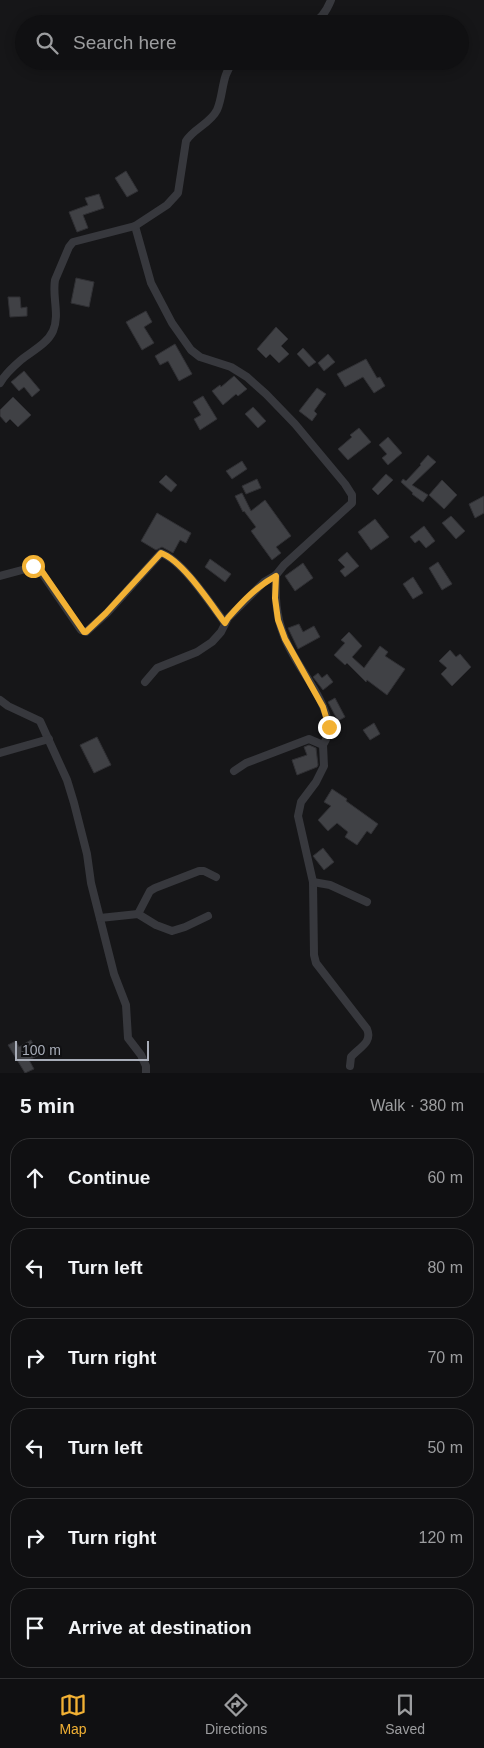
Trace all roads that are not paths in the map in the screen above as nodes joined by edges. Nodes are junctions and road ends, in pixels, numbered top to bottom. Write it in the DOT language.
graph roads {
  1 [pos="330,0"];
  2 [pos="323,15"];
  3 [pos="228,70"];
  4 [pos="135,226"];
  5 [pos="0,382"];
  6 [pos="0,576"];
  7 [pos="276,576"];
  8 [pos="225,623"];
  9 [pos="144,682"];
  10 [pos="0,700"];
  11 [pos="49,739"];
  12 [pos="323,745"];
  13 [pos="0,753"];
  14 [pos="234,772"];
  15 [pos="216,876"];
  16 [pos="313,882"];
  17 [pos="367,902"];
  18 [pos="138,914"];
  19 [pos="208,916"];
  20 [pos="100,918"];
  21 [pos="350,1066"];
  22 [pos="146,1073"];
  1 -- 2 [label="street"];
  3 -- 4 [label="street"];
  4 -- 5 [label="street"];
  4 -- 7 [label="street"];
  6 -- 8 [label="street"];
  7 -- 8 [label="street"];
  7 -- 12 [label="street"];
  8 -- 9 [label="street"];
  10 -- 11 [label="street"];
  11 -- 13 [label="street"];
  11 -- 20 [label="street"];
  12 -- 14 [label="street"];
  12 -- 16 [label="street"];
  15 -- 18 [label="street"];
  16 -- 17 [label="street"];
  16 -- 21 [label="street"];
  18 -- 19 [label="street"];
  18 -- 20 [label="street"];
  20 -- 22 [label="street"];
}
